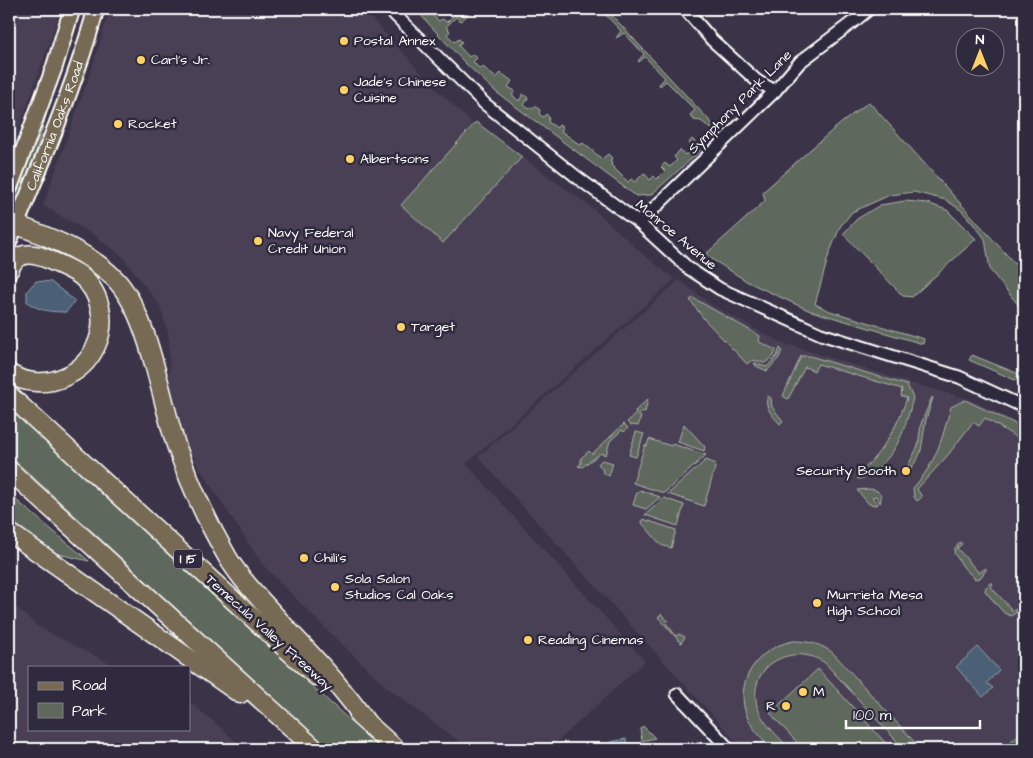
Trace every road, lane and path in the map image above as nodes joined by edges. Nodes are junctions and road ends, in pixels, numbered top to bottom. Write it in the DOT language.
graph roads {
  1 [pos="72,9"];
  2 [pos="96,9"];
  3 [pos="389,9"];
  4 [pos="686,9"];
  5 [pos="869,9"];
  6 [pos="775,91"];
  7 [pos="9,189"];
  8 [pos="639,223"];
  9 [pos="12,224"];
  10 [pos="9,241"];
  11 [pos="9,270"];
  12 [pos="9,373"];
  13 [pos="9,395"];
  14 [pos="1024,407"];
  15 [pos="9,470"];
  16 [pos="9,476"];
  17 [pos="50,509"];
  18 [pos="9,532"];
  19 [pos="677,694"];
  20 [pos="368,723"];
  21 [pos="312,746"];
  22 [pos="396,749"];
  23 [pos="729,749"];
  1 -- 7 [label="main road, California Oaks Road"];
  2 -- 9 [label="main road, California Oaks Road"];
  3 -- 8 [label="street, Monroe Avenue"];
  4 -- 6 [label="street"];
  5 -- 6 [label="street, Symphony Park Lane"];
  6 -- 8 [label="street, Symphony Park Lane"];
  8 -- 14 [label="street, Monroe Avenue"];
  9 -- 10 [label="main road, California Oaks Road"];
  9 -- 20 [label="highway"];
  11 -- 12 [label="highway"];
  13 -- 20 [label="highway, Temecula Valley Freeway / I 15"];
  15 -- 17 [label="highway"];
  16 -- 17 [label="highway"];
  17 -- 21 [label="highway"];
  18 -- 21 [label="highway"];
  19 -- 23 [label="street"];
  20 -- 22 [label="highway, Temecula Valley Freeway / I 15"];
}
